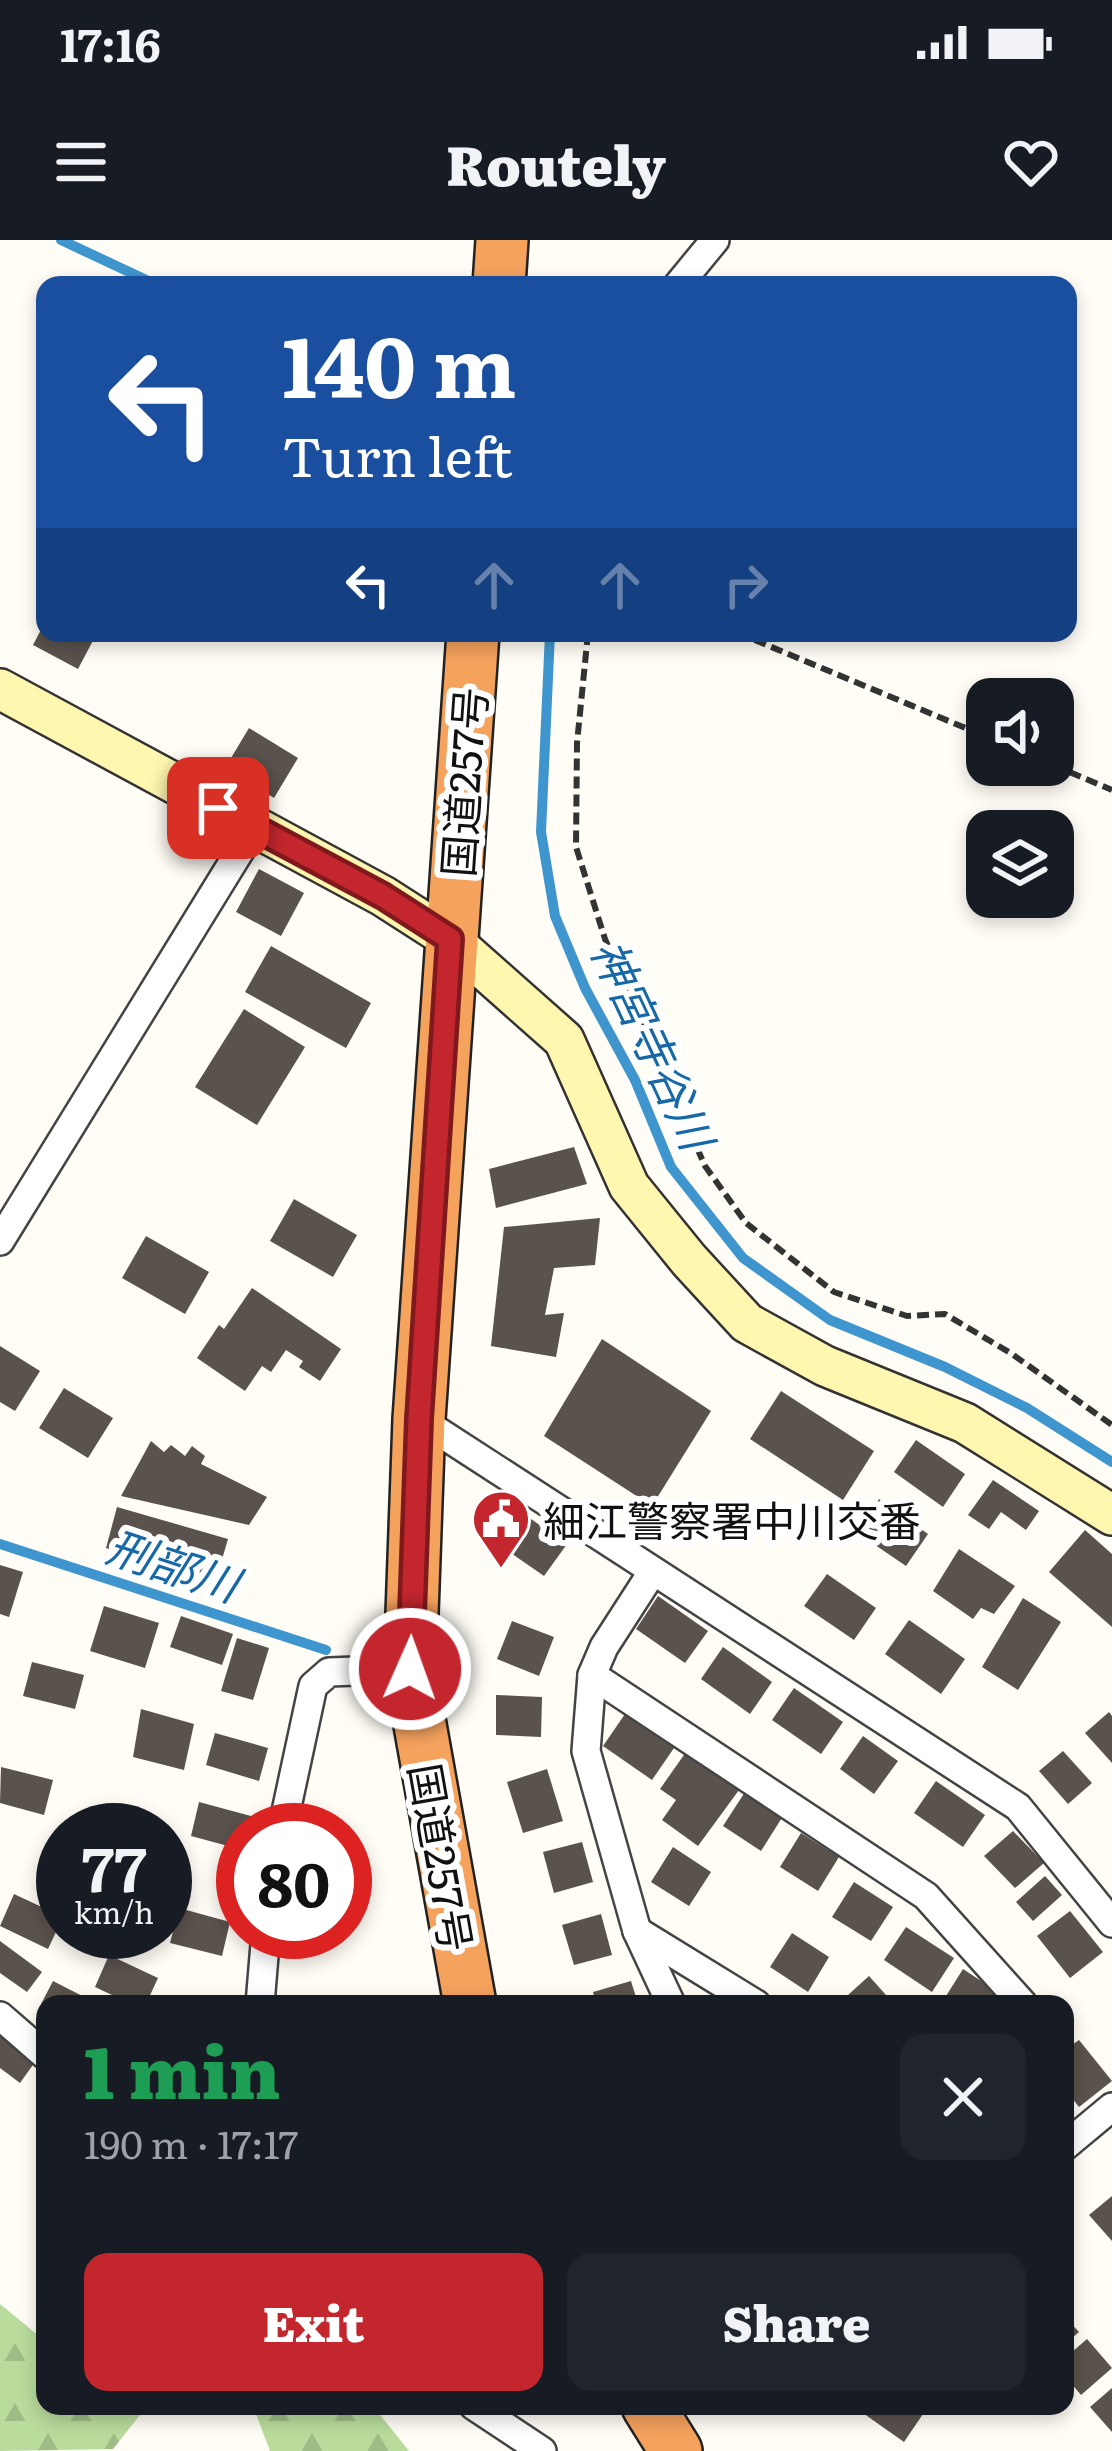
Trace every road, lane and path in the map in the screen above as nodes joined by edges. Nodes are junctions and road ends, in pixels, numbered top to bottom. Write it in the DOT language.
graph roads {
  1 [pos="502,240"];
  2 [pos="715,240"];
  3 [pos="500,276"];
  4 [pos="685,276"];
  5 [pos="472,642"];
  6 [pos="587,642"];
  7 [pos="760,642"];
  8 [pos="0,688"];
  9 [pos="966,728"];
  10 [pos="1074,774"];
  11 [pos="1112,790"];
  12 [pos="254,828"];
  13 [pos="450,939"];
  14 [pos="0,1241"];
  15 [pos="419,1419"];
  16 [pos="1112,1425"];
  17 [pos="1112,1515"];
  18 [pos="653,1571"];
  19 [pos="410,1669"];
  20 [pos="592,1675"];
  21 [pos="288,1803"];
  22 [pos="1112,1924"];
  23 [pos="637,1931"];
  24 [pos="264,1959"];
  25 [pos="261,1995"];
  26 [pos="468,1995"];
  27 [pos="667,1995"];
  28 [pos="741,1995"];
  29 [pos="1015,1995"];
  30 [pos="0,2016"];
  31 [pos="36,2047"];
  32 [pos="1112,2107"];
  33 [pos="1074,2139"];
  34 [pos="488,2415"];
  35 [pos="654,2415"];
  36 [pos="542,2451"];
  37 [pos="676,2451"];
  1 -- 3 [label="highway"];
  2 -- 4 [label="street"];
  5 -- 13 [label="highway, 国道257号"];
  6 -- 16 [label="path"];
  7 -- 9 [label="path"];
  8 -- 12 [label="street"];
  10 -- 11 [label="path"];
  12 -- 13 [label="street"];
  12 -- 14 [label="street"];
  13 -- 15 [label="highway, 国道257号"];
  13 -- 17 [label="street"];
  15 -- 18 [label="street"];
  15 -- 19 [label="highway, 国道257号"];
  18 -- 20 [label="street"];
  18 -- 22 [label="street"];
  19 -- 21 [label="street"];
  19 -- 26 [label="highway, 国道257号"];
  20 -- 23 [label="street"];
  20 -- 29 [label="street"];
  23 -- 27 [label="street"];
  23 -- 28 [label="street"];
  24 -- 25 [label="street"];
  30 -- 31 [label="street"];
  32 -- 33 [label="street"];
  34 -- 36 [label="street"];
  35 -- 37 [label="highway"];
}
